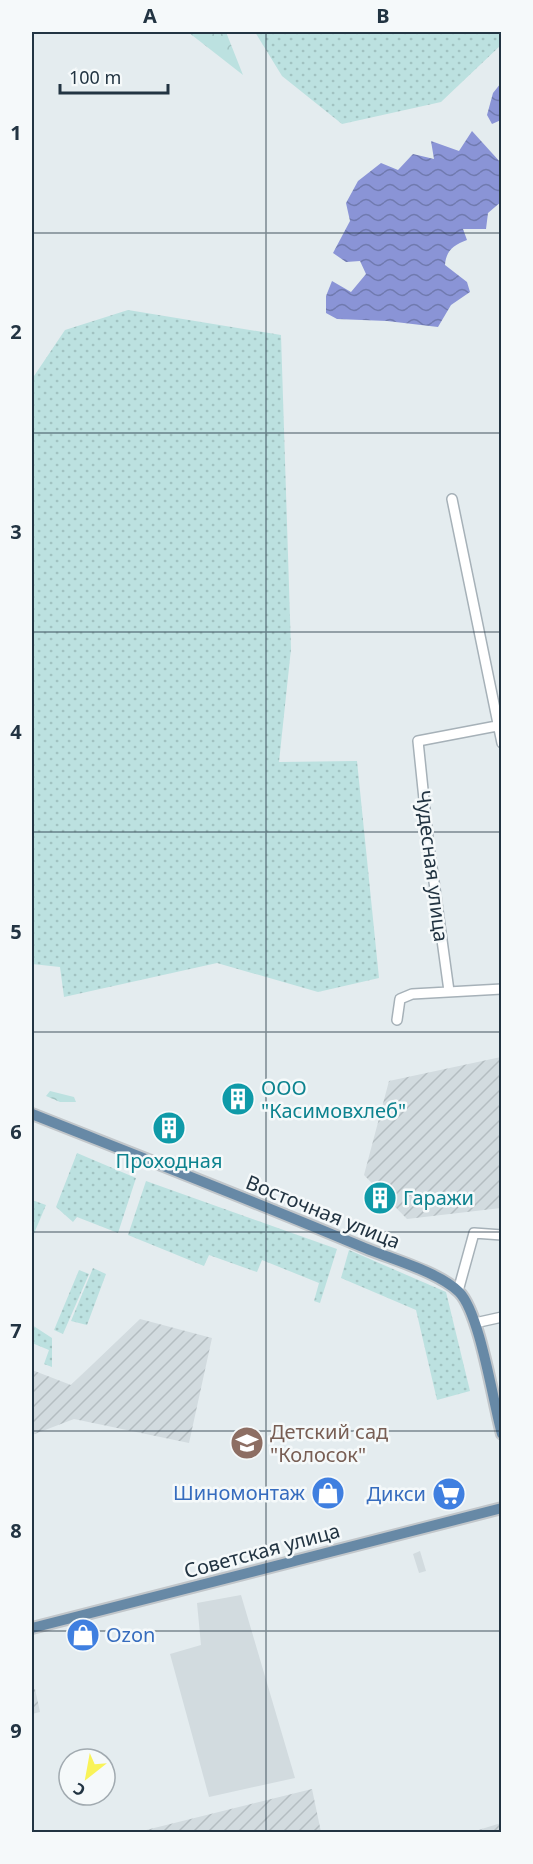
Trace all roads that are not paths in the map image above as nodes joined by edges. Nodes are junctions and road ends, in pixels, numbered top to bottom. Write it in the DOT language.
graph roads {
  1 [pos="452,499"];
  2 [pos="500,725"];
  3 [pos="501,743"];
  4 [pos="501,989"];
  5 [pos="449,991"];
  6 [pos="397,1020"];
  7 [pos="32,1114"];
  8 [pos="501,1235"];
  9 [pos="458,1291"];
  10 [pos="501,1317"];
  11 [pos="475,1323"];
  12 [pos="496,1394"];
  13 [pos="501,1434"];
  14 [pos="501,1508"];
  15 [pos="32,1628"];
  1 -- 2 [label="street"];
  2 -- 3 [label="street"];
  2 -- 5 [label="street, Чудесная улица"];
  4 -- 5 [label="street"];
  5 -- 6 [label="street"];
  7 -- 9 [label="main road, Восточная улица"];
  8 -- 9 [label="street"];
  9 -- 11 [label="main road"];
  10 -- 11 [label="street"];
  11 -- 12 [label="main road"];
  12 -- 13 [label="main road"];
  14 -- 15 [label="main road, Советская улица"];
}
